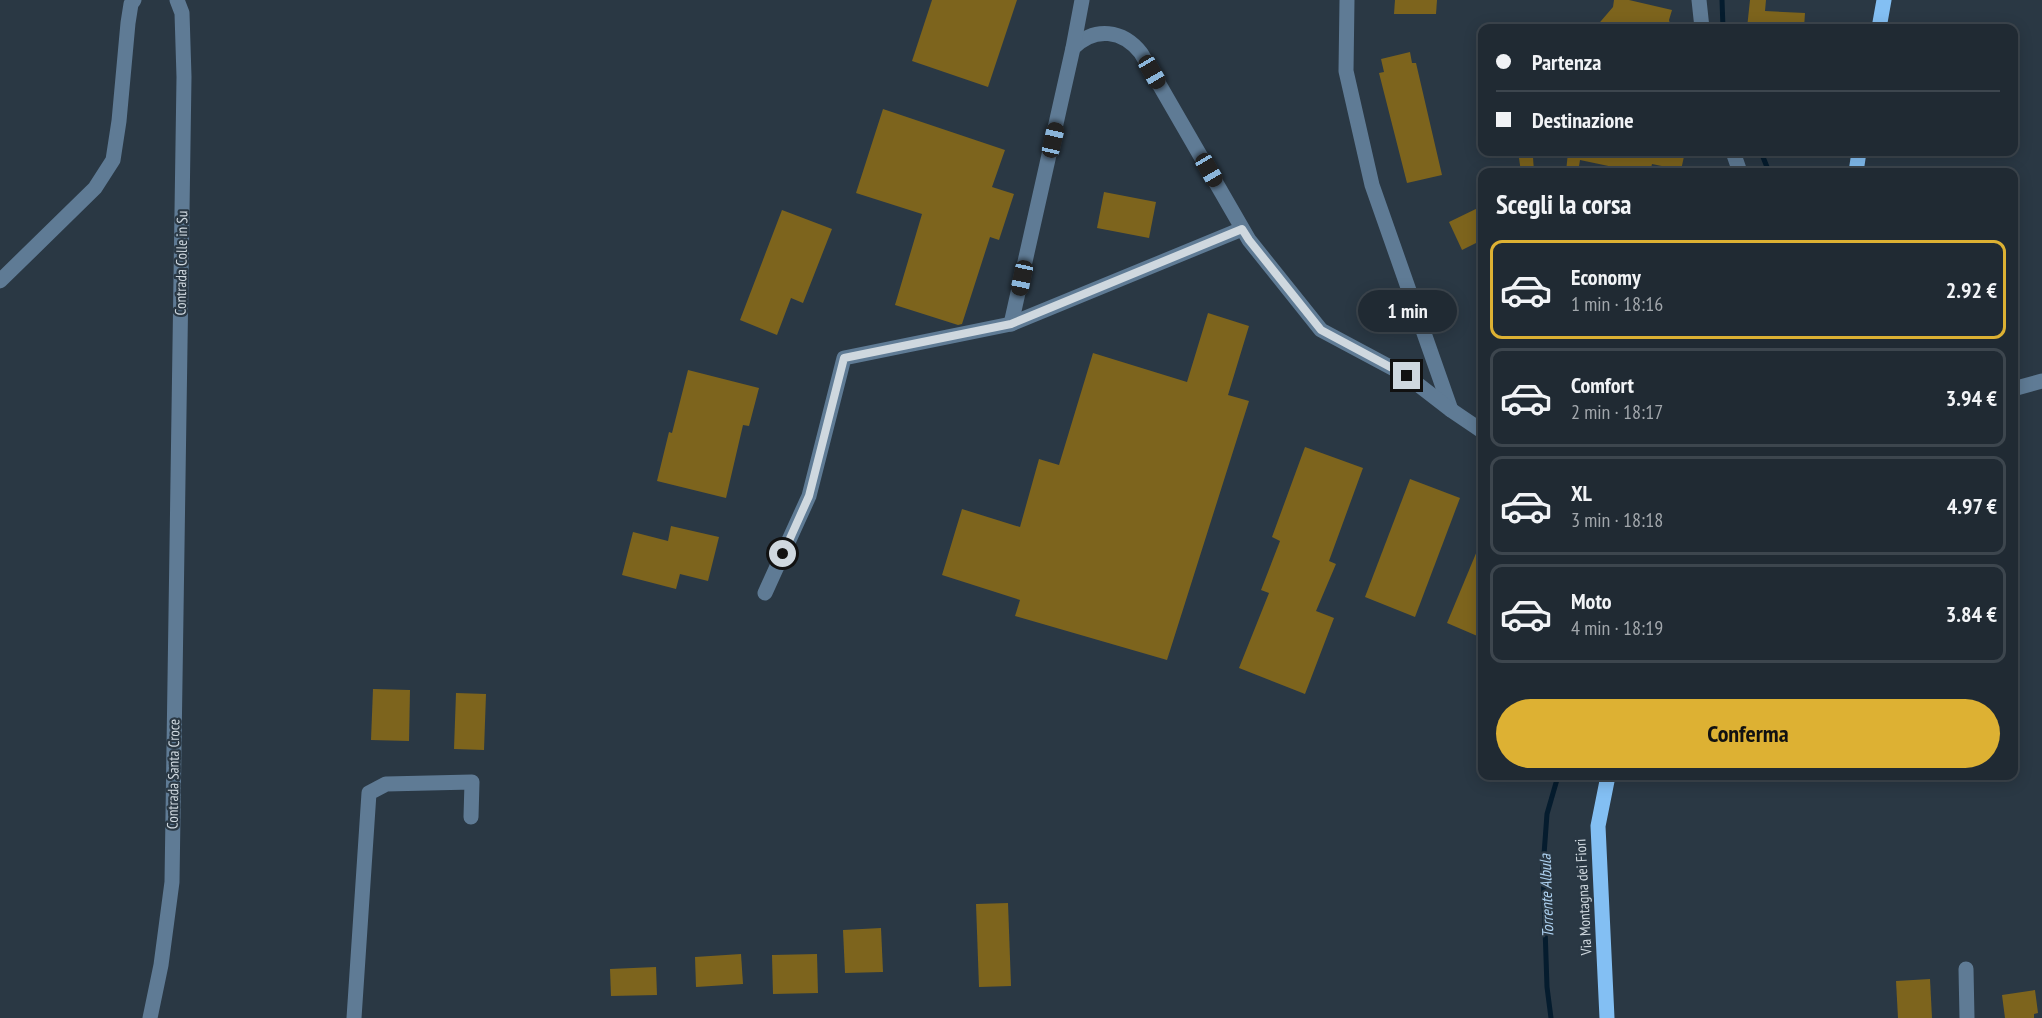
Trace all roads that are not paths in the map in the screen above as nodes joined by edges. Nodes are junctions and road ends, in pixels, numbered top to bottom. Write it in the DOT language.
graph roads {
  1 [pos="134,0"];
  2 [pos="177,0"];
  3 [pos="1082,0"];
  4 [pos="1347,0"];
  5 [pos="1699,0"];
  6 [pos="1884,0"];
  7 [pos="1702,24"];
  8 [pos="1880,24"];
  9 [pos="1073,48"];
  10 [pos="1242,229"];
  11 [pos="0,281"];
  12 [pos="1011,324"];
  13 [pos="2042,381"];
  14 [pos="2018,388"];
  15 [pos="1450,410"];
  16 [pos="1478,428"];
  17 [pos="177,527"];
  18 [pos="765,593"];
  19 [pos="1607,780"];
  20 [pos="471,817"];
  21 [pos="1966,969"];
  22 [pos="150,1018"];
  23 [pos="354,1018"];
  24 [pos="1607,1018"];
  25 [pos="1967,1018"];
  1 -- 11 [label="street"];
  2 -- 17 [label="street, Contrada Colle in Su"];
  3 -- 9 [label="street"];
  4 -- 15 [label="street"];
  5 -- 7 [label="street"];
  6 -- 8 [label="main road"];
  9 -- 10 [label="street"];
  9 -- 12 [label="street"];
  10 -- 12 [label="street"];
  10 -- 15 [label="street"];
  12 -- 18 [label="street"];
  13 -- 14 [label="street"];
  15 -- 16 [label="street"];
  17 -- 22 [label="street, Contrada Santa Croce"];
  19 -- 24 [label="main road, Via Montagna dei Fiori"];
  20 -- 23 [label="street"];
  21 -- 25 [label="street"];
}
